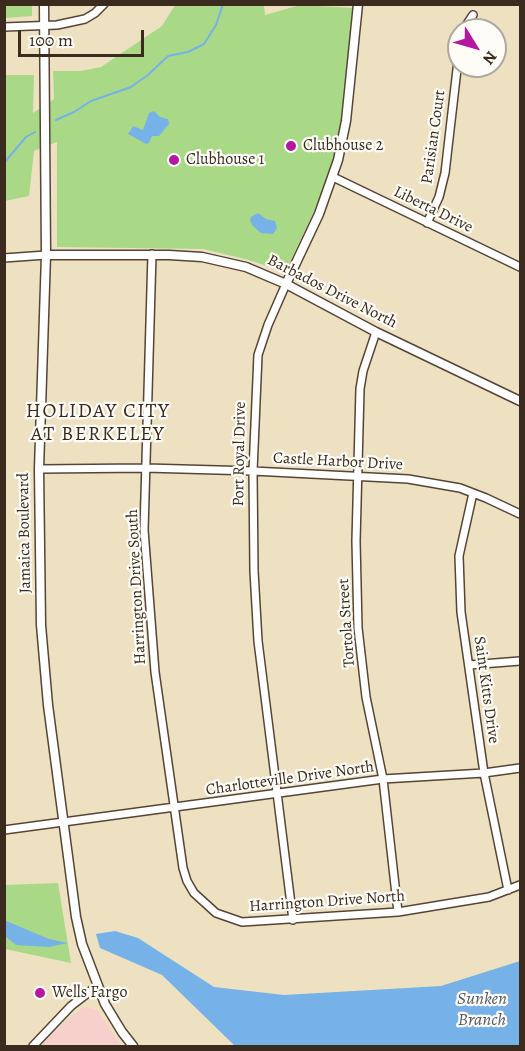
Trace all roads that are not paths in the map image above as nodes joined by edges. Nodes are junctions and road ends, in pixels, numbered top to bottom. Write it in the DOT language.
graph roads {
  1 [pos="44,4"];
  2 [pos="104,4"];
  3 [pos="358,4"];
  4 [pos="473,15"];
  5 [pos="471,18"];
  6 [pos="44,25"];
  7 [pos="4,27"];
  8 [pos="456,78"];
  9 [pos="333,177"];
  10 [pos="427,223"];
  11 [pos="152,254"];
  12 [pos="46,255"];
  13 [pos="4,258"];
  14 [pos="520,267"];
  15 [pos="286,284"];
  16 [pos="376,332"];
  17 [pos="520,401"];
  18 [pos="146,468"];
  19 [pos="39,469"];
  20 [pos="253,471"];
  21 [pos="358,475"];
  22 [pos="473,493"];
  23 [pos="520,514"];
  24 [pos="520,661"];
  25 [pos="469,665"];
  26 [pos="520,768"];
  27 [pos="484,773"];
  28 [pos="382,779"];
  29 [pos="278,794"];
  30 [pos="175,808"];
  31 [pos="64,823"];
  32 [pos="4,830"];
  33 [pos="520,885"];
  34 [pos="508,890"];
  35 [pos="398,912"];
  36 [pos="293,920"];
  37 [pos="97,986"];
  38 [pos="33,1047"];
  39 [pos="133,1047"];
  1 -- 6 [label="street, Jamaica Boulevard"];
  2 -- 6 [label="street"];
  3 -- 9 [label="street, Port Royal Drive"];
  4 -- 5 [label="street"];
  6 -- 7 [label="street"];
  6 -- 12 [label="street, Jamaica Boulevard"];
  8 -- 10 [label="street, Parisian Court"];
  9 -- 10 [label="street, Liberta Drive"];
  9 -- 15 [label="street, Port Royal Drive"];
  10 -- 14 [label="street, Liberta Drive"];
  11 -- 12 [label="street, Barbados Drive North"];
  11 -- 15 [label="street, Barbados Drive North"];
  11 -- 18 [label="street, Harrington Drive South"];
  12 -- 13 [label="street"];
  12 -- 19 [label="street, Jamaica Boulevard"];
  15 -- 16 [label="street, Barbados Drive North"];
  15 -- 20 [label="street, Port Royal Drive"];
  16 -- 17 [label="street, Barbados Drive North"];
  16 -- 21 [label="street, Tortola Street"];
  18 -- 19 [label="street, Castle Harbor Drive"];
  18 -- 20 [label="street, Castle Harbor Drive"];
  18 -- 30 [label="street, Harrington Drive South"];
  19 -- 31 [label="street, Jamaica Boulevard"];
  20 -- 21 [label="street, Castle Harbor Drive"];
  20 -- 29 [label="street, Port Royal Drive"];
  21 -- 22 [label="street, Castle Harbor Drive"];
  21 -- 28 [label="street, Tortola Street"];
  22 -- 23 [label="street, Castle Harbor Drive"];
  22 -- 25 [label="street, Saint Kitts Drive"];
  24 -- 25 [label="street"];
  25 -- 27 [label="street, Saint Kitts Drive"];
  26 -- 27 [label="street, Charlotteville Drive North"];
  27 -- 28 [label="street, Charlotteville Drive North"];
  27 -- 34 [label="street, Saint Kitts Drive"];
  28 -- 29 [label="street, Charlotteville Drive North"];
  28 -- 35 [label="street, Tortola Street"];
  29 -- 30 [label="street, Charlotteville Drive North"];
  29 -- 36 [label="street, Port Royal Drive"];
  30 -- 31 [label="street, Charlotteville Drive North"];
  30 -- 36 [label="street, Harrington Drive North"];
  31 -- 32 [label="street, Charlotteville Drive North"];
  31 -- 37 [label="street, Jamaica Boulevard"];
  33 -- 34 [label="street, Harrington Drive North"];
  34 -- 35 [label="street, Harrington Drive North"];
  35 -- 36 [label="street, Harrington Drive North"];
  37 -- 38 [label="street"];
  37 -- 39 [label="street, Jamaica Boulevard"];
}
